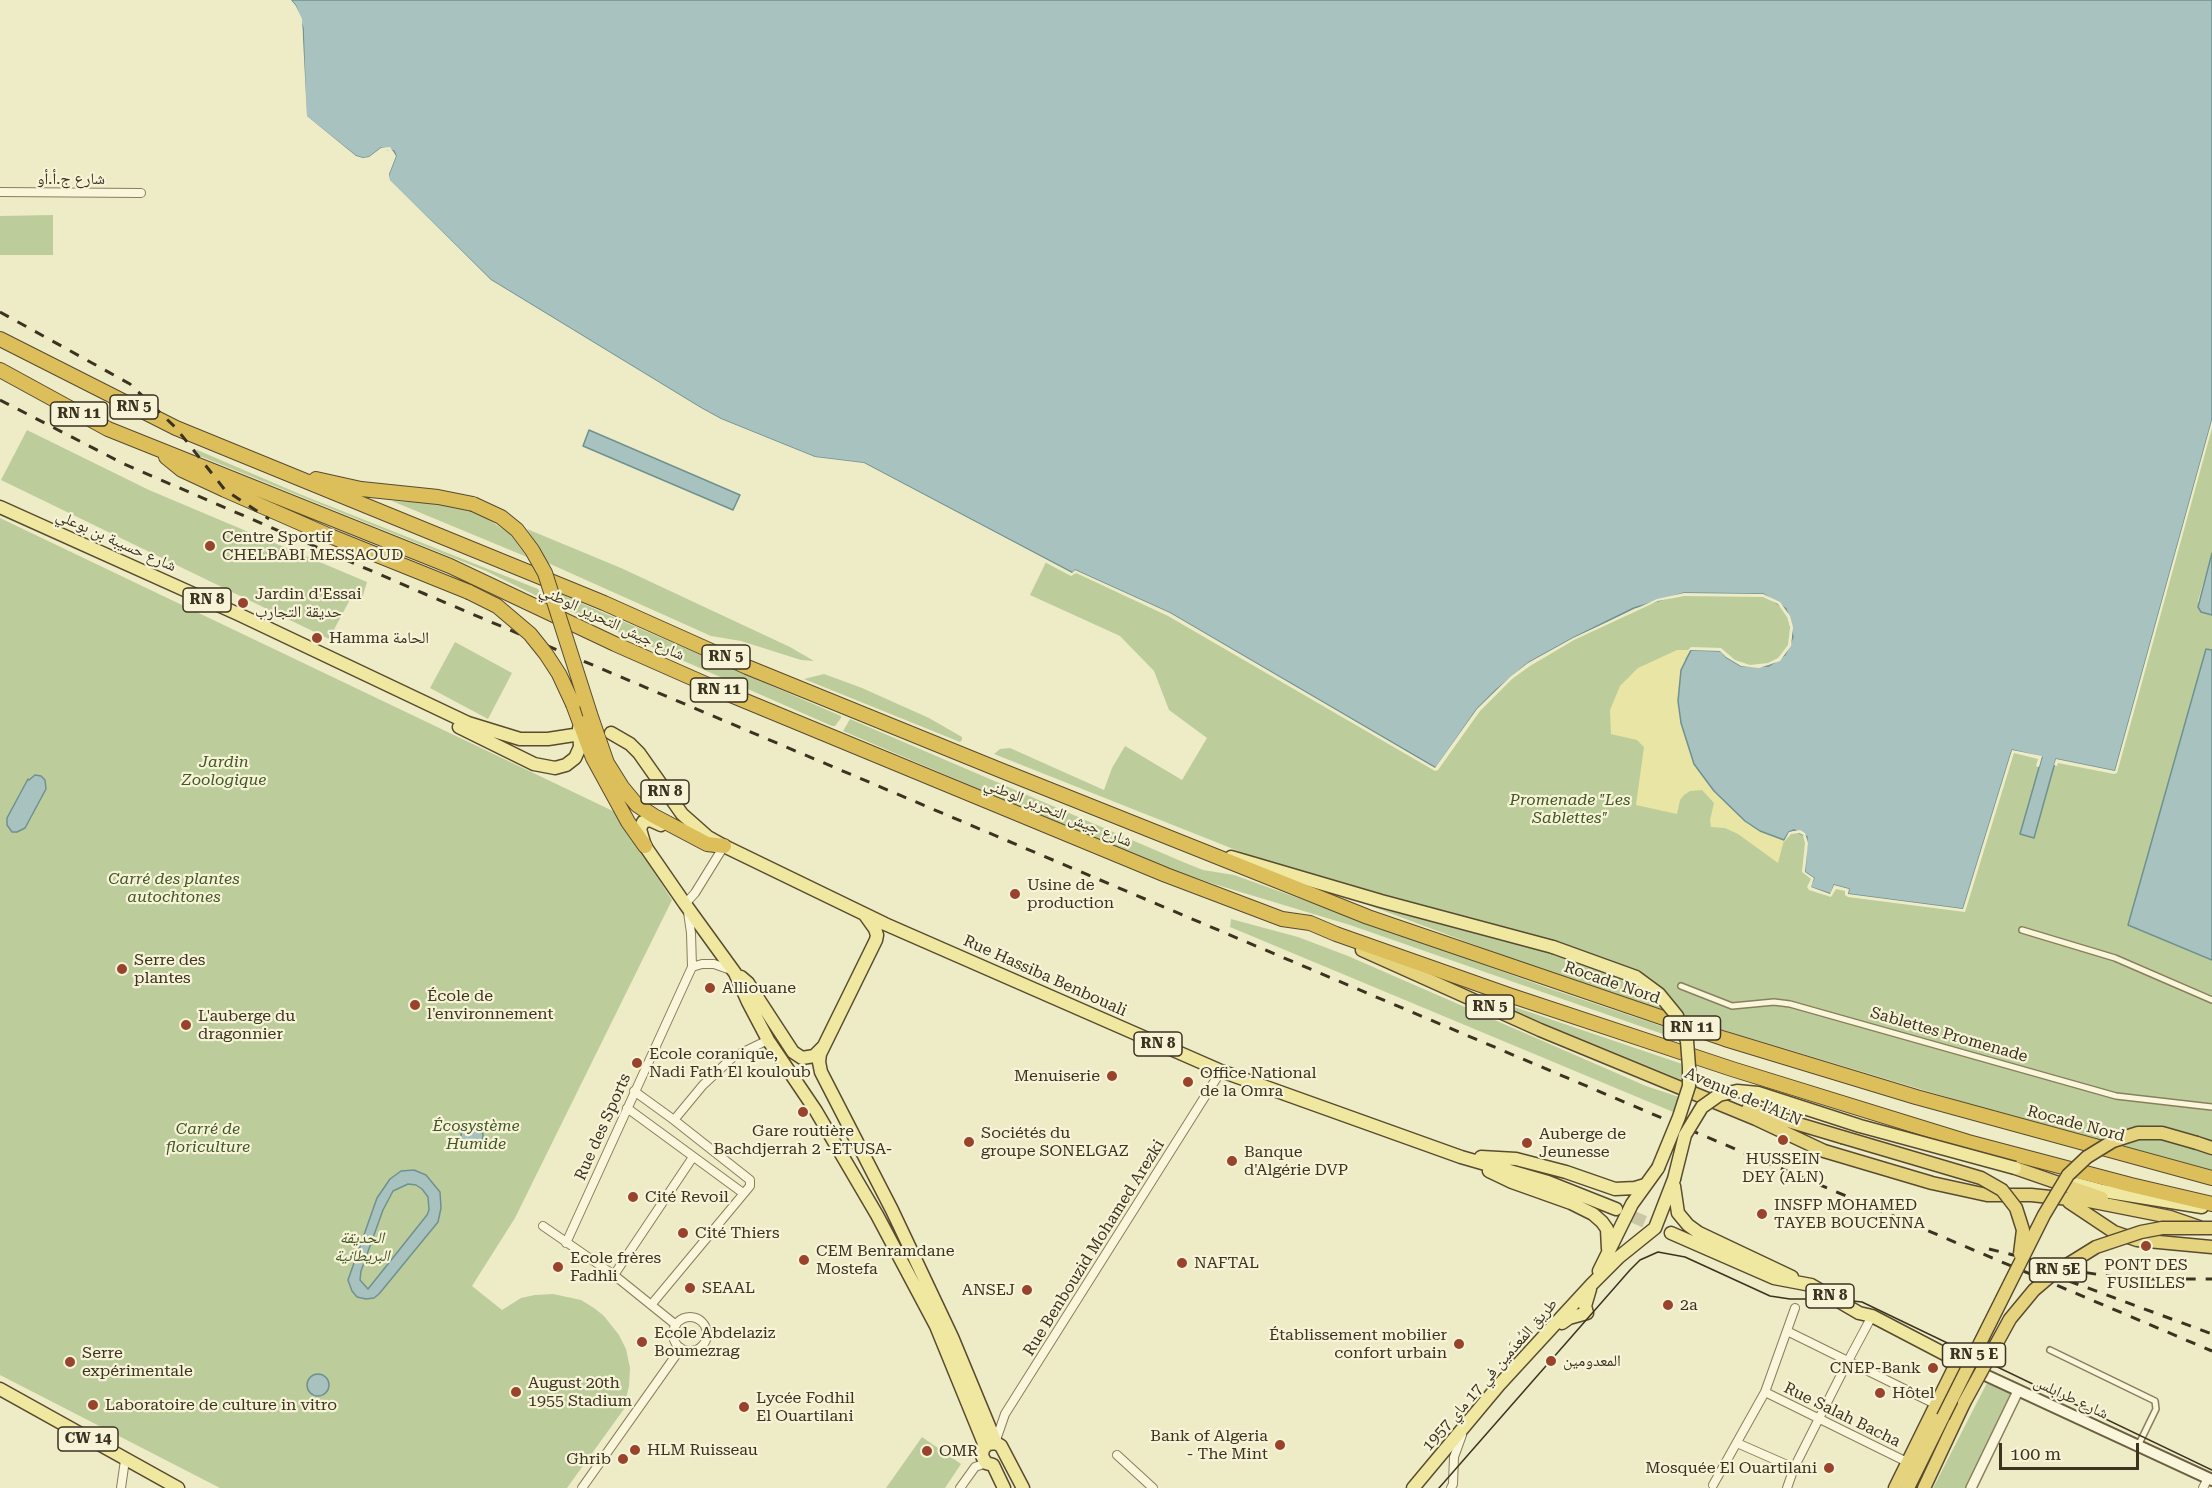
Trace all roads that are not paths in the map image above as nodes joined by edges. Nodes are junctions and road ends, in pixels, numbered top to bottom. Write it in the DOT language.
graph roads {
  1 [pos="0,192"];
  2 [pos="141,193"];
  3 [pos="0,339"];
  4 [pos="0,370"];
  5 [pos="161,451"];
  6 [pos="271,468"];
  7 [pos="0,507"];
  8 [pos="412,698"];
  9 [pos="573,704"];
  10 [pos="610,733"];
  11 [pos="574,735"];
  12 [pos="670,825"];
  13 [pos="1184,843"];
  14 [pos="645,846"];
  15 [pos="724,846"];
  16 [pos="686,906"];
  17 [pos="863,913"];
  18 [pos="1282,920"];
  19 [pos="2022,930"];
  20 [pos="692,967"];
  21 [pos="735,972"];
  22 [pos="1681,986"];
  23 [pos="2212,1000"];
  24 [pos="768,1040"];
  25 [pos="824,1046"];
  26 [pos="1221,1071"];
  27 [pos="634,1092"];
  28 [pos="1698,1095"];
  29 [pos="2212,1107"];
  30 [pos="627,1108"];
  31 [pos="674,1120"];
  32 [pos="2212,1148"];
  33 [pos="693,1157"];
  34 [pos="1461,1157"];
  35 [pos="2015,1168"];
  36 [pos="2212,1178"];
  37 [pos="1674,1179"];
  38 [pos="1646,1185"];
  39 [pos="742,1193"];
  40 [pos="2065,1199"];
  41 [pos="2212,1207"];
  42 [pos="1616,1209"];
  43 [pos="2170,1217"];
  44 [pos="543,1226"];
  45 [pos="2212,1230"];
  46 [pos="1671,1233"];
  47 [pos="566,1243"];
  48 [pos="2212,1247"];
  49 [pos="1607,1258"];
  50 [pos="614,1275"];
  51 [pos="1591,1285"];
  52 [pos="1810,1285"];
  53 [pos="2005,1292"];
  54 [pos="651,1305"];
  55 [pos="1796,1308"];
  56 [pos="1872,1316"];
  57 [pos="676,1325"];
  58 [pos="1787,1331"];
  59 [pos="681,1348"];
  60 [pos="2050,1350"];
  61 [pos="1958,1360"];
  62 [pos="1848,1361"];
  63 [pos="1983,1374"];
  64 [pos="0,1389"];
  65 [pos="2018,1390"];
  66 [pos="1764,1392"];
  67 [pos="1937,1405"];
  68 [pos="1820,1420"];
  69 [pos="1469,1422"];
  70 [pos="992,1443"];
  71 [pos="1737,1443"];
  72 [pos="2138,1446"];
  73 [pos="1004,1455"];
  74 [pos="1117,1455"];
  75 [pos="125,1460"];
  76 [pos="1907,1462"];
  77 [pos="989,1464"];
  78 [pos="1794,1468"];
  79 [pos="2207,1482"];
  80 [pos="1713,1485"];
  81 [pos="121,1488"];
  82 [pos="178,1488"];
  83 [pos="582,1488"];
  84 [pos="960,1488"];
  85 [pos="1004,1488"];
  86 [pos="1023,1488"];
  87 [pos="1154,1488"];
  88 [pos="1413,1488"];
  89 [pos="1450,1488"];
  90 [pos="1787,1488"];
  91 [pos="1895,1488"];
  92 [pos="1908,1488"];
  93 [pos="1924,1488"];
  94 [pos="1971,1488"];
  1 -- 2 [label="street, شارع ج.أ.أو"];
  3 -- 6 [label="highway, شارع جيش التحرير الوطني / RN 5"];
  4 -- 5 [label="highway, شارع جيش التحرير الوطني / RN 11"];
  5 -- 9 [label="highway, bridge"];
  5 -- 18 [label="highway, شارع جيش التحرير الوطني / RN 11"];
  6 -- 12 [label="highway, bridge"];
  6 -- 13 [label="highway, شارع جيش التحرير الوطني / RN 5"];
  7 -- 8 [label="main road, شارع حسيبة بن بوعلي / RN 8"];
  8 -- 9 [label="main road"];
  8 -- 11 [label="main road"];
  9 -- 14 [label="highway"];
  10 -- 15 [label="main road, RN 8"];
  12 -- 14 [label="main road"];
  12 -- 15 [label="highway"];
  13 -- 36 [label="highway, Rocade Nord / RN 11"];
  13 -- 38 [label="main road, bridge"];
  14 -- 16 [label="main road"];
  15 -- 16 [label="street"];
  15 -- 17 [label="main road, Rue Hassiba Benbouali / RN 8"];
  16 -- 20 [label="street"];
  16 -- 21 [label="main road"];
  17 -- 25 [label="main road"];
  17 -- 26 [label="main road, Rue Hassiba Benbouali / RN 8"];
  18 -- 28 [label="highway, Avenue de l'ALN / RN 5"];
  18 -- 41 [label="highway, RN 11"];
  19 -- 23 [label="street"];
  20 -- 21 [label="street"];
  20 -- 27 [label="street, Rue des Sports"];
  21 -- 24 [label="main road"];
  21 -- 25 [label="main road"];
  22 -- 29 [label="street, Sablettes Promenade"];
  24 -- 31 [label="street"];
  24 -- 70 [label="main road"];
  25 -- 70 [label="main road"];
  26 -- 34 [label="main road, Rue Hassiba Benbouali / RN 8"];
  26 -- 70 [label="street, Rue Benbouzid Mohamed Arezki"];
  27 -- 30 [label="street, Rue des Sports"];
  27 -- 31 [label="street"];
  28 -- 40 [label="highway, Avenue de l'ALN / RN 5"];
  28 -- 53 [label="highway, RN 5E, bridge"];
  30 -- 33 [label="street"];
  30 -- 47 [label="street, Rue des Sports"];
  31 -- 39 [label="street"];
  32 -- 53 [label="highway, RN 5E, bridge"];
  33 -- 39 [label="street"];
  33 -- 50 [label="street"];
  34 -- 38 [label="main road"];
  34 -- 42 [label="main road, RN 8"];
  34 -- 49 [label="main road"];
  35 -- 37 [label="main road, bridge"];
  35 -- 41 [label="main road"];
  35 -- 43 [label="highway"];
  37 -- 51 [label="main road"];
  37 -- 52 [label="main road"];
  38 -- 49 [label="main road"];
  39 -- 54 [label="street"];
  40 -- 43 [label="highway, Avenue de l'ALN / RN 5"];
  40 -- 48 [label="highway"];
  43 -- 45 [label="highway, Avenue de l'ALN / RN 5"];
  44 -- 47 [label="street"];
  45 -- 93 [label="highway, RN 5E, bridge"];
  46 -- 52 [label="main road, RN 8"];
  47 -- 50 [label="street"];
  49 -- 51 [label="main road"];
  50 -- 54 [label="street"];
  51 -- 69 [label="main road, طريق المُعدَمين في 17 ماي 1957"];
  52 -- 56 [label="main road, RN 8"];
  53 -- 92 [label="highway, RN 5 E, bridge"];
  54 -- 57 [label="street"];
  55 -- 58 [label="street"];
  56 -- 61 [label="main road, RN 8"];
  56 -- 62 [label="street"];
  57 -- 59 [label="street"];
  57 -- 59 [label="street"];
  58 -- 62 [label="street"];
  58 -- 66 [label="street"];
  59 -- 83 [label="street"];
  60 -- 72 [label="street"];
  61 -- 63 [label="main road, RN 8"];
  61 -- 67 [label="highway"];
  62 -- 67 [label="street"];
  62 -- 68 [label="street"];
  63 -- 65 [label="main road, شارع طرابلس / RN 8"];
  64 -- 75 [label="main road, CW 14"];
  65 -- 72 [label="main road, شارع طرابلس / RN 8"];
  65 -- 94 [label="street"];
  66 -- 68 [label="street, Rue Salah Bacha"];
  66 -- 71 [label="street"];
  67 -- 76 [label="highway"];
  68 -- 76 [label="street, Rue Salah Bacha"];
  68 -- 78 [label="street"];
  69 -- 88 [label="main road, طريق المُعدَمين في 17 ماي 1957"];
  69 -- 89 [label="street"];
  70 -- 73 [label="main road"];
  70 -- 77 [label="main road"];
  71 -- 78 [label="street"];
  71 -- 80 [label="street"];
  72 -- 79 [label="main road, شارع طرابلس / RN 8"];
  73 -- 77 [label="main road"];
  73 -- 86 [label="main road"];
  74 -- 87 [label="street"];
  75 -- 81 [label="street"];
  75 -- 82 [label="main road, CW 14"];
  76 -- 91 [label="highway"];
  77 -- 84 [label="street"];
  77 -- 85 [label="main road"];
  78 -- 90 [label="street"];
}
